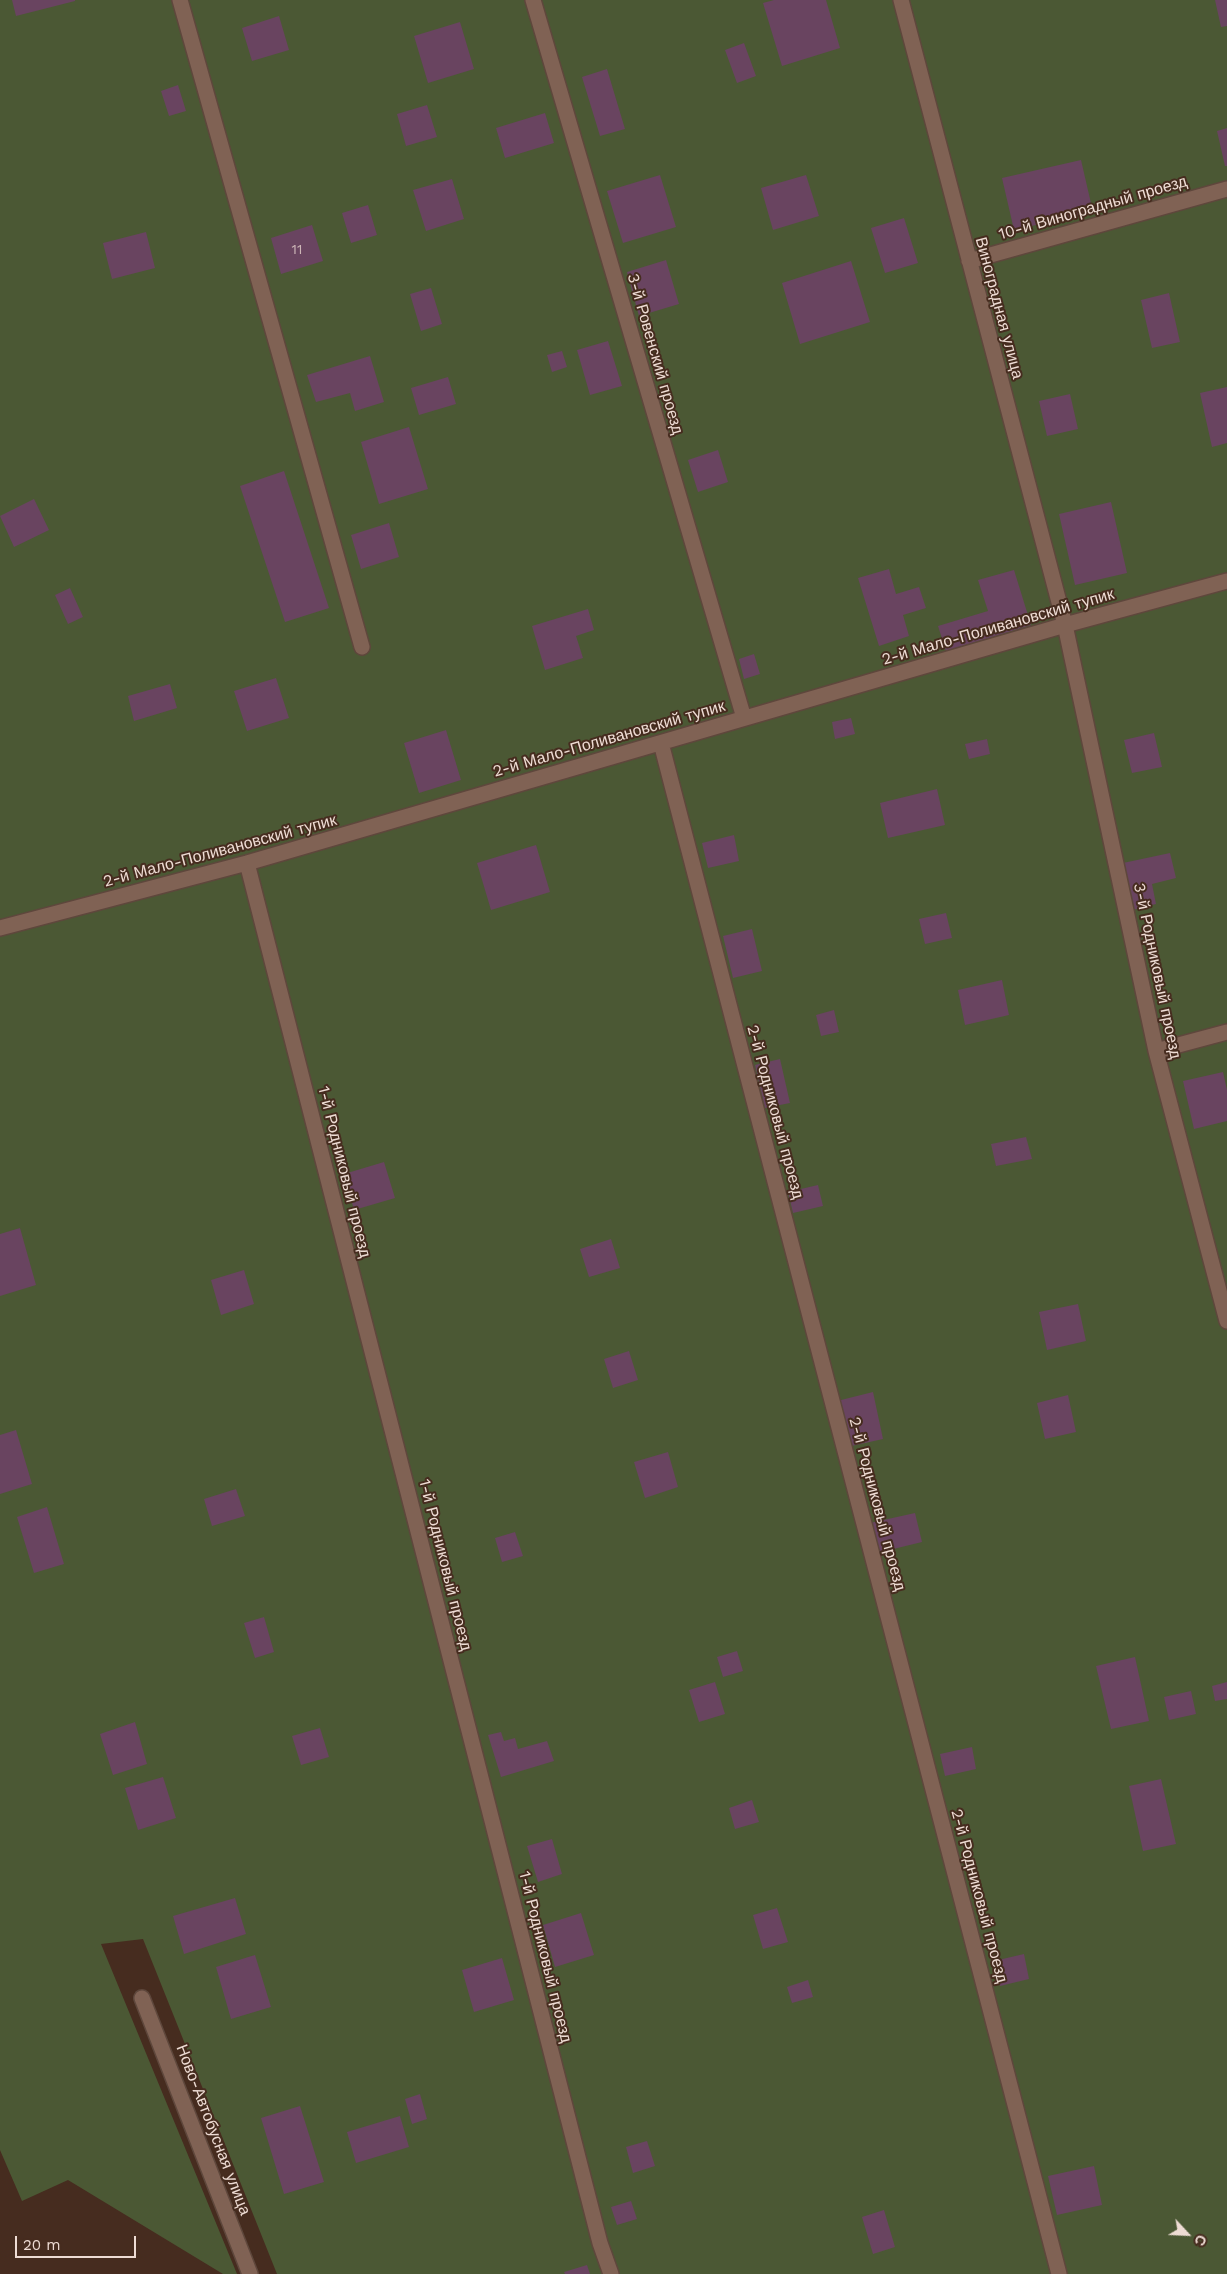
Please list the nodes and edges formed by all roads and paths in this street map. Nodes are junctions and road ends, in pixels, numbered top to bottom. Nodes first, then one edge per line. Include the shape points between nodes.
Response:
1 (180, 0) edge
2 (533, 0) edge
3 (901, 0) edge
4 (1227, 189) edge
5 (969, 261) junction
6 (1227, 581) edge
7 (1065, 625) junction
8 (362, 647) dead end
9 (744, 718) junction
10 (661, 742) junction
11 (247, 863) junction
12 (0, 928) edge
13 (1227, 1032) edge
14 (1156, 1051) junction
15 (1227, 1321) edge
16 (142, 1998) dead end
17 (250, 2274) edge
18 (611, 2274) edge
19 (1059, 2274) edge

1 - 8 street
2 - 9 street, 3-й Ровенский проезд
3 - 5 street, Виноградная улица
4 - 5 street, 10-й Виноградный проезд
5 - 7 street, Виноградная улица
6 - 7 street, 2-й Мало-Поливановский тупик
7 - 9 street, 2-й Мало-Поливановский тупик
7 - 14 street, 3-й Родниковый проезд
9 - 10 street, 2-й Мало-Поливановский тупик
10 - 11 street, 2-й Мало-Поливановский тупик
10 - 19 street, 2-й Родниковый проезд
11 - 12 street, 2-й Мало-Поливановский тупик
11 - 18 street, 1-й Родниковый проезд
13 - 14 street
14 - 15 street, 3-й Родниковый проезд
16 - 17 street, Ново-Автобусная улица

